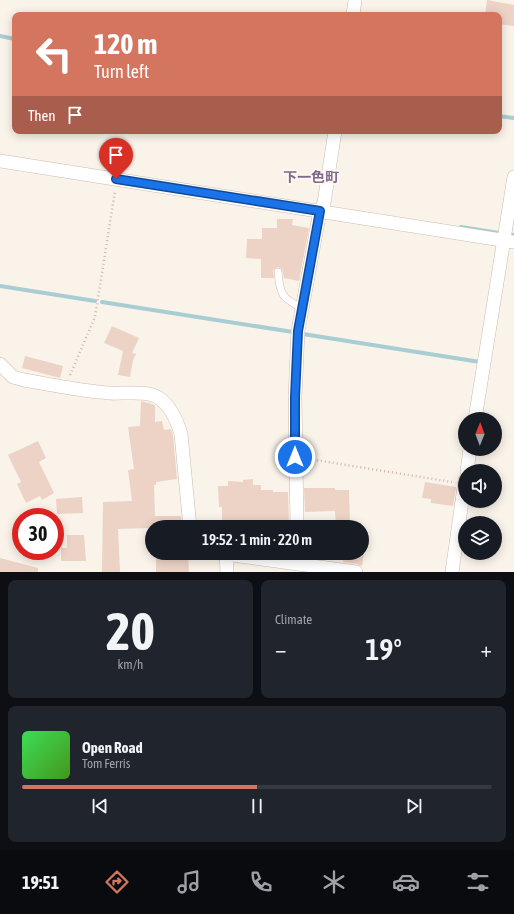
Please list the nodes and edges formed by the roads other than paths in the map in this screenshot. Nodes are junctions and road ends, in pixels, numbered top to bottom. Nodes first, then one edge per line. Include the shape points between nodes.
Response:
1 (355, 0) edge
2 (353, 12) edge
3 (335, 134) edge
4 (0, 162) edge
5 (514, 177) edge
6 (320, 211) junction
7 (509, 241) edge
8 (278, 272) dead end
9 (302, 308) junction
10 (0, 364) edge
11 (476, 412) edge
12 (461, 508) edge
13 (189, 520) edge
14 (296, 520) edge
15 (224, 560) edge
16 (273, 560) edge
17 (298, 563) edge
18 (227, 572) edge
19 (356, 572) edge
20 (452, 572) edge

1 - 2 street
3 - 6 street via 324,203
4 - 6 street
5 - 7 street
6 - 7 street
6 - 9 street
7 - 11 street
8 - 9 lane via 282,294
9 - 14 street via 298,331 295,397
10 - 13 street via 13,377 64,387 108,393 149,394 159,398 167,405 181,434
12 - 20 street
15 - 18 street
16 - 17 street
17 - 19 street

